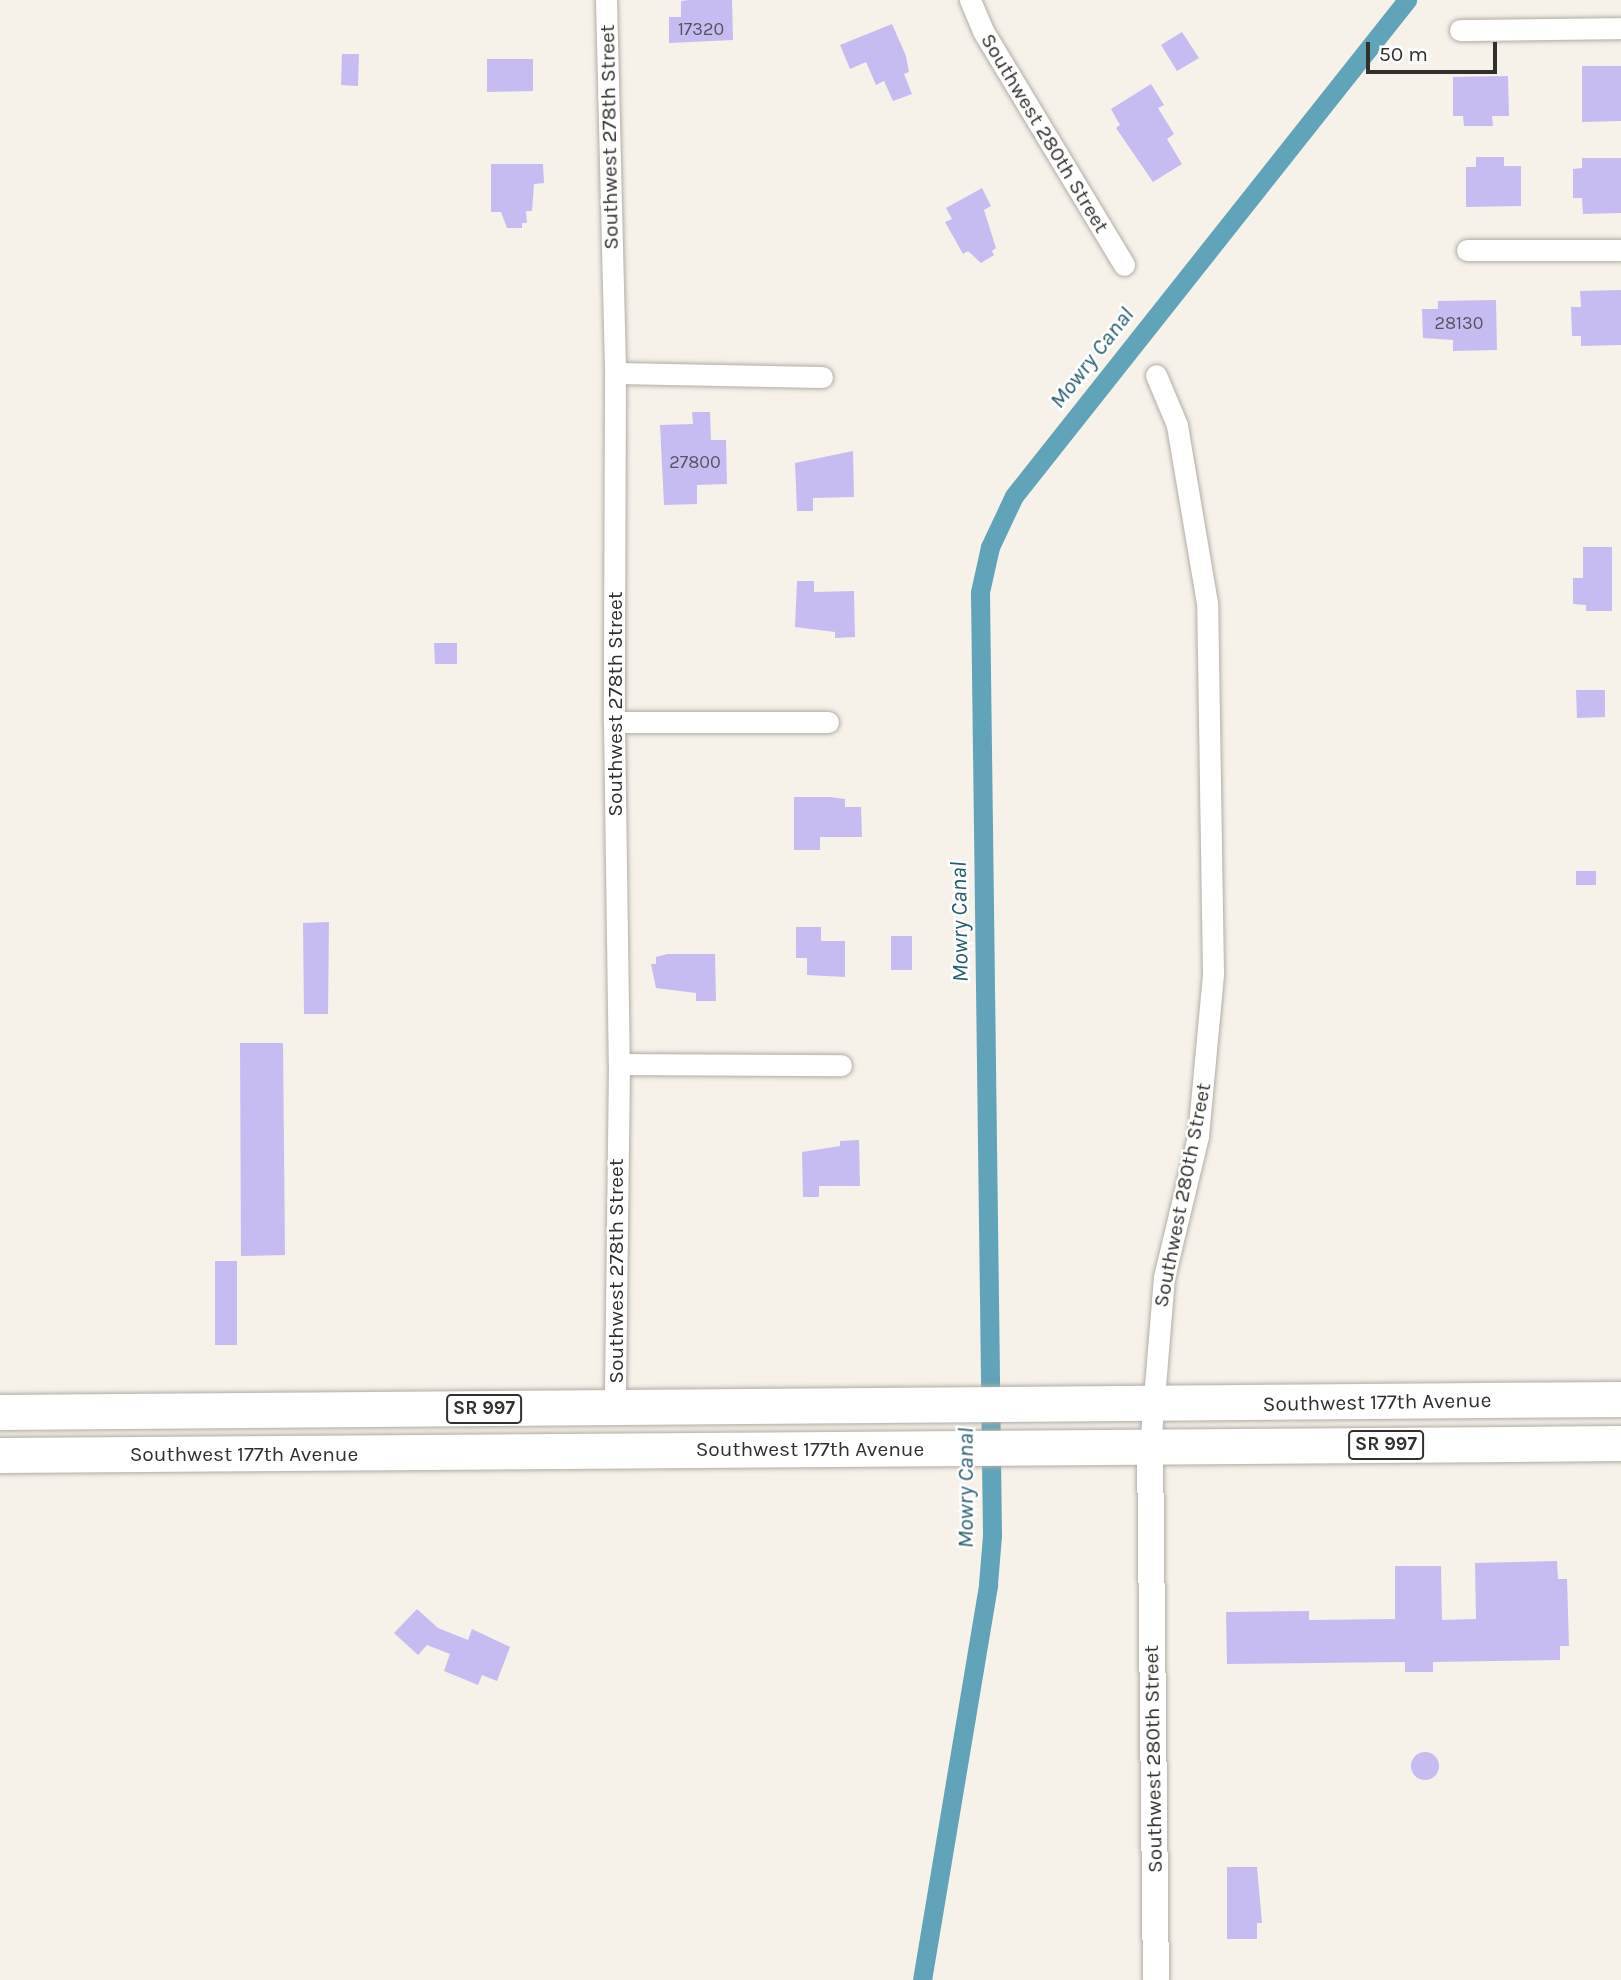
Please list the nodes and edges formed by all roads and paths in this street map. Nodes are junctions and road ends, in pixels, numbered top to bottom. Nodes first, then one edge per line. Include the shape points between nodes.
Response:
1 (606, 0) edge
2 (970, 0) edge
3 (1621, 28) edge
4 (1460, 30) dead end
5 (1467, 250) dead end
6 (1621, 250) edge
7 (1124, 265) dead end
8 (615, 373) junction
9 (1156, 375) dead end
10 (822, 377) dead end
11 (614, 722) junction
12 (828, 722) dead end
13 (619, 1064) junction
14 (841, 1065) dead end
15 (1621, 1399) edge
16 (1157, 1404) junction
17 (615, 1408) junction
18 (196, 1410) junction
19 (0, 1412) edge
20 (1621, 1443) edge
21 (1150, 1447) junction
22 (539, 1451) junction
23 (0, 1455) edge
24 (112, 1455) junction
25 (1156, 1980) edge

1 - 8 street, Southwest 278th Street
2 - 7 street, Southwest 280th Street via 983,31
3 - 4 street
5 - 6 street
8 - 10 street
8 - 11 street, Southwest 278th Street
9 - 16 street, Southwest 280th Street via 1177,425 1207,603 1213,974 1198,1136 1161,1301
11 - 12 street
11 - 13 street, Southwest 278th Street
13 - 14 street
13 - 17 street, Southwest 278th Street
15 - 16 highway, Southwest 177th Avenue / SR 997
16 - 17 highway, Southwest 177th Avenue / SR 997
16 - 21 street, Southwest 280th Street
17 - 18 highway, Southwest 177th Avenue / SR 997
17 - 22 highway via 592,1426
18 - 19 highway, Southwest 177th Avenue / SR 997
18 - 24 highway via 190,1425 175,1438
20 - 21 highway, Southwest 177th Avenue / SR 997
21 - 22 highway, Southwest 177th Avenue / SR 997
21 - 25 street, Southwest 280th Street
22 - 24 highway, Southwest 177th Avenue / SR 997
23 - 24 highway, Southwest 177th Avenue / SR 997

